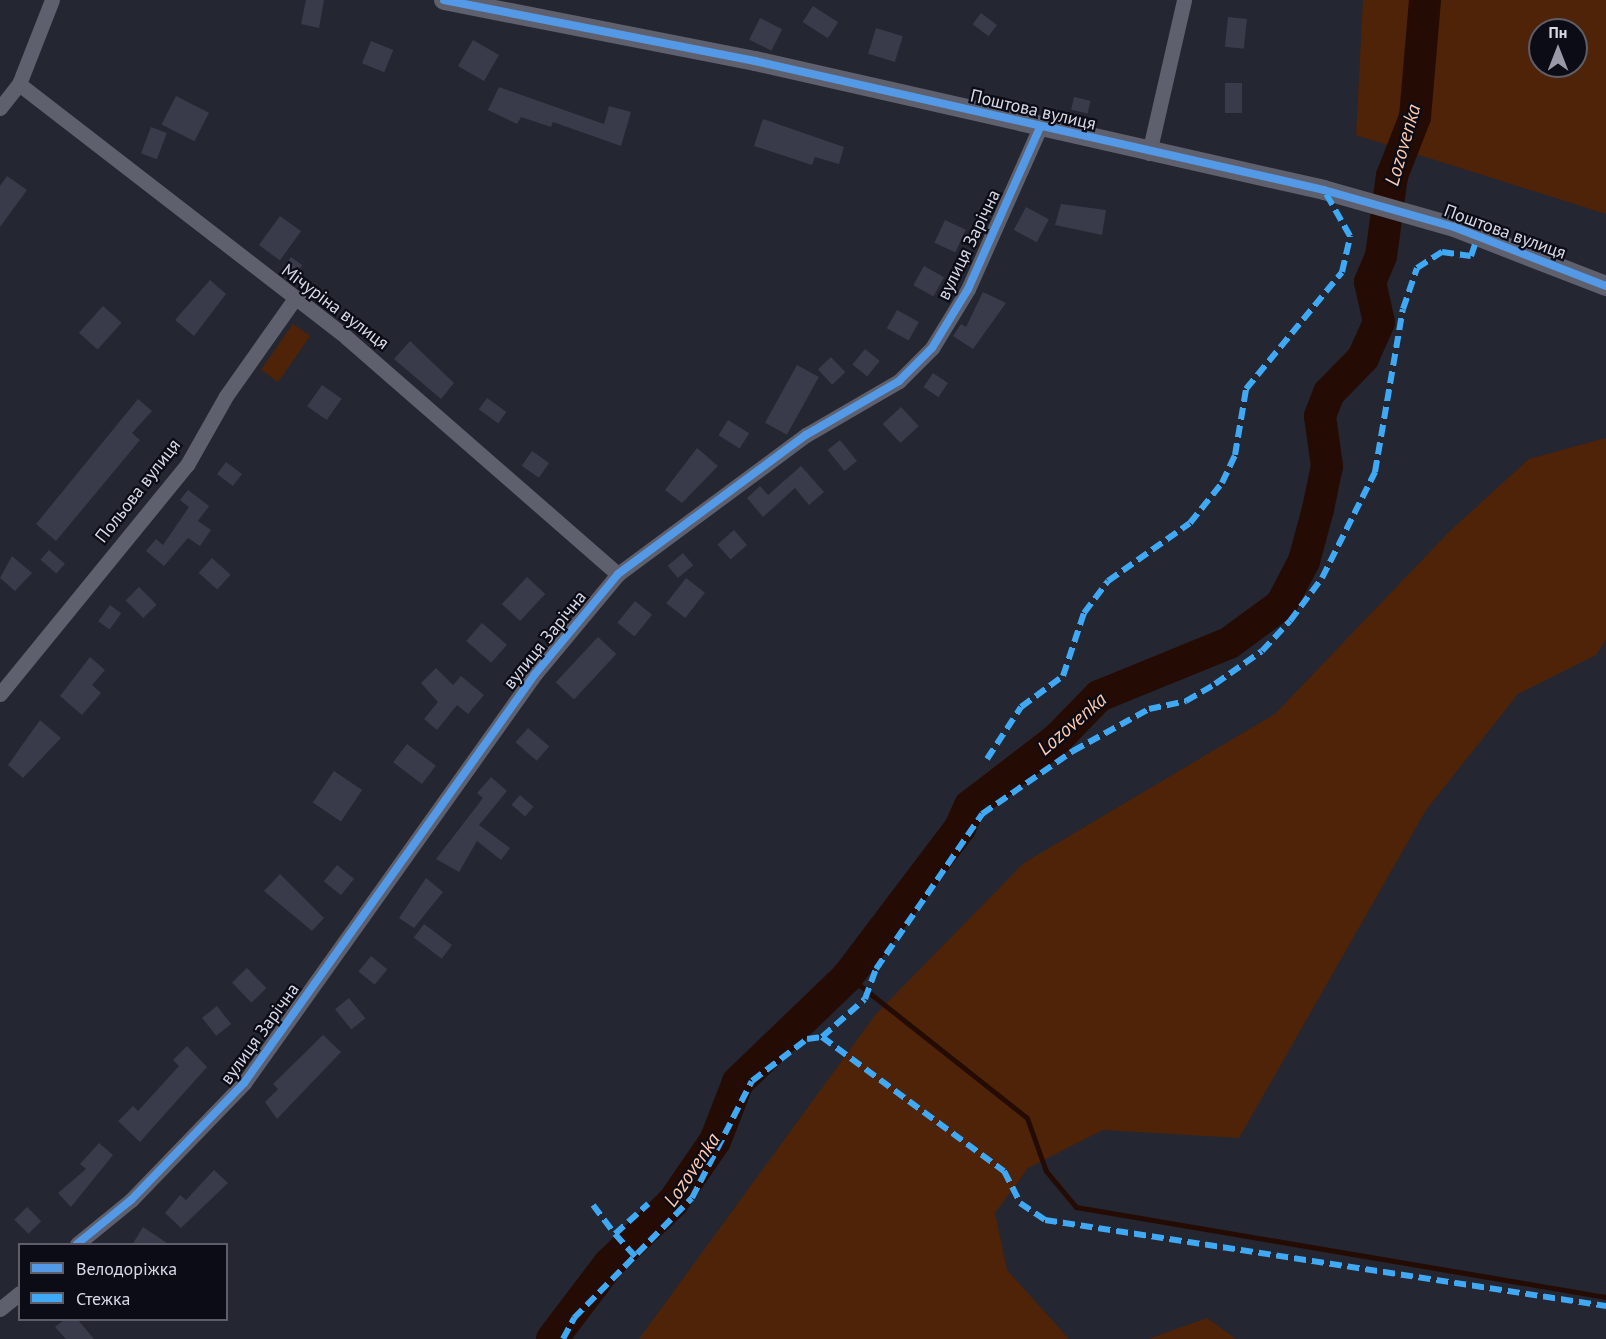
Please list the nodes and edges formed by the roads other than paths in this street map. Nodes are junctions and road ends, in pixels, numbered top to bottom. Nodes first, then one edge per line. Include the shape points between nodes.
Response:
1 (52, 0) edge
2 (444, 0) edge
3 (1184, 0) edge
4 (19, 84) junction
5 (0, 108) edge
6 (1040, 127) junction
7 (1149, 153) junction
8 (1606, 286) edge
9 (293, 301) junction
10 (618, 574) junction
11 (0, 694) edge
12 (80, 1243) edge
13 (18, 1295) edge
14 (0, 1309) edge

1 - 4 street
2 - 6 street, Поштова вулиця via 755,61
3 - 7 street
4 - 5 street
4 - 9 street, Мічуріна вулиця
6 - 7 street, Поштова вулиця
6 - 10 street, вулиця Зарічна via 968,289 932,348 899,381 806,435
7 - 8 street, Поштова вулиця via 1324,190 1454,227
9 - 10 street, Мічуріна вулиця via 411,392
9 - 11 street, Польова вулиця via 226,396 187,465
10 - 12 street, вулиця Зарічна via 535,674 244,1083 131,1200
13 - 14 street

